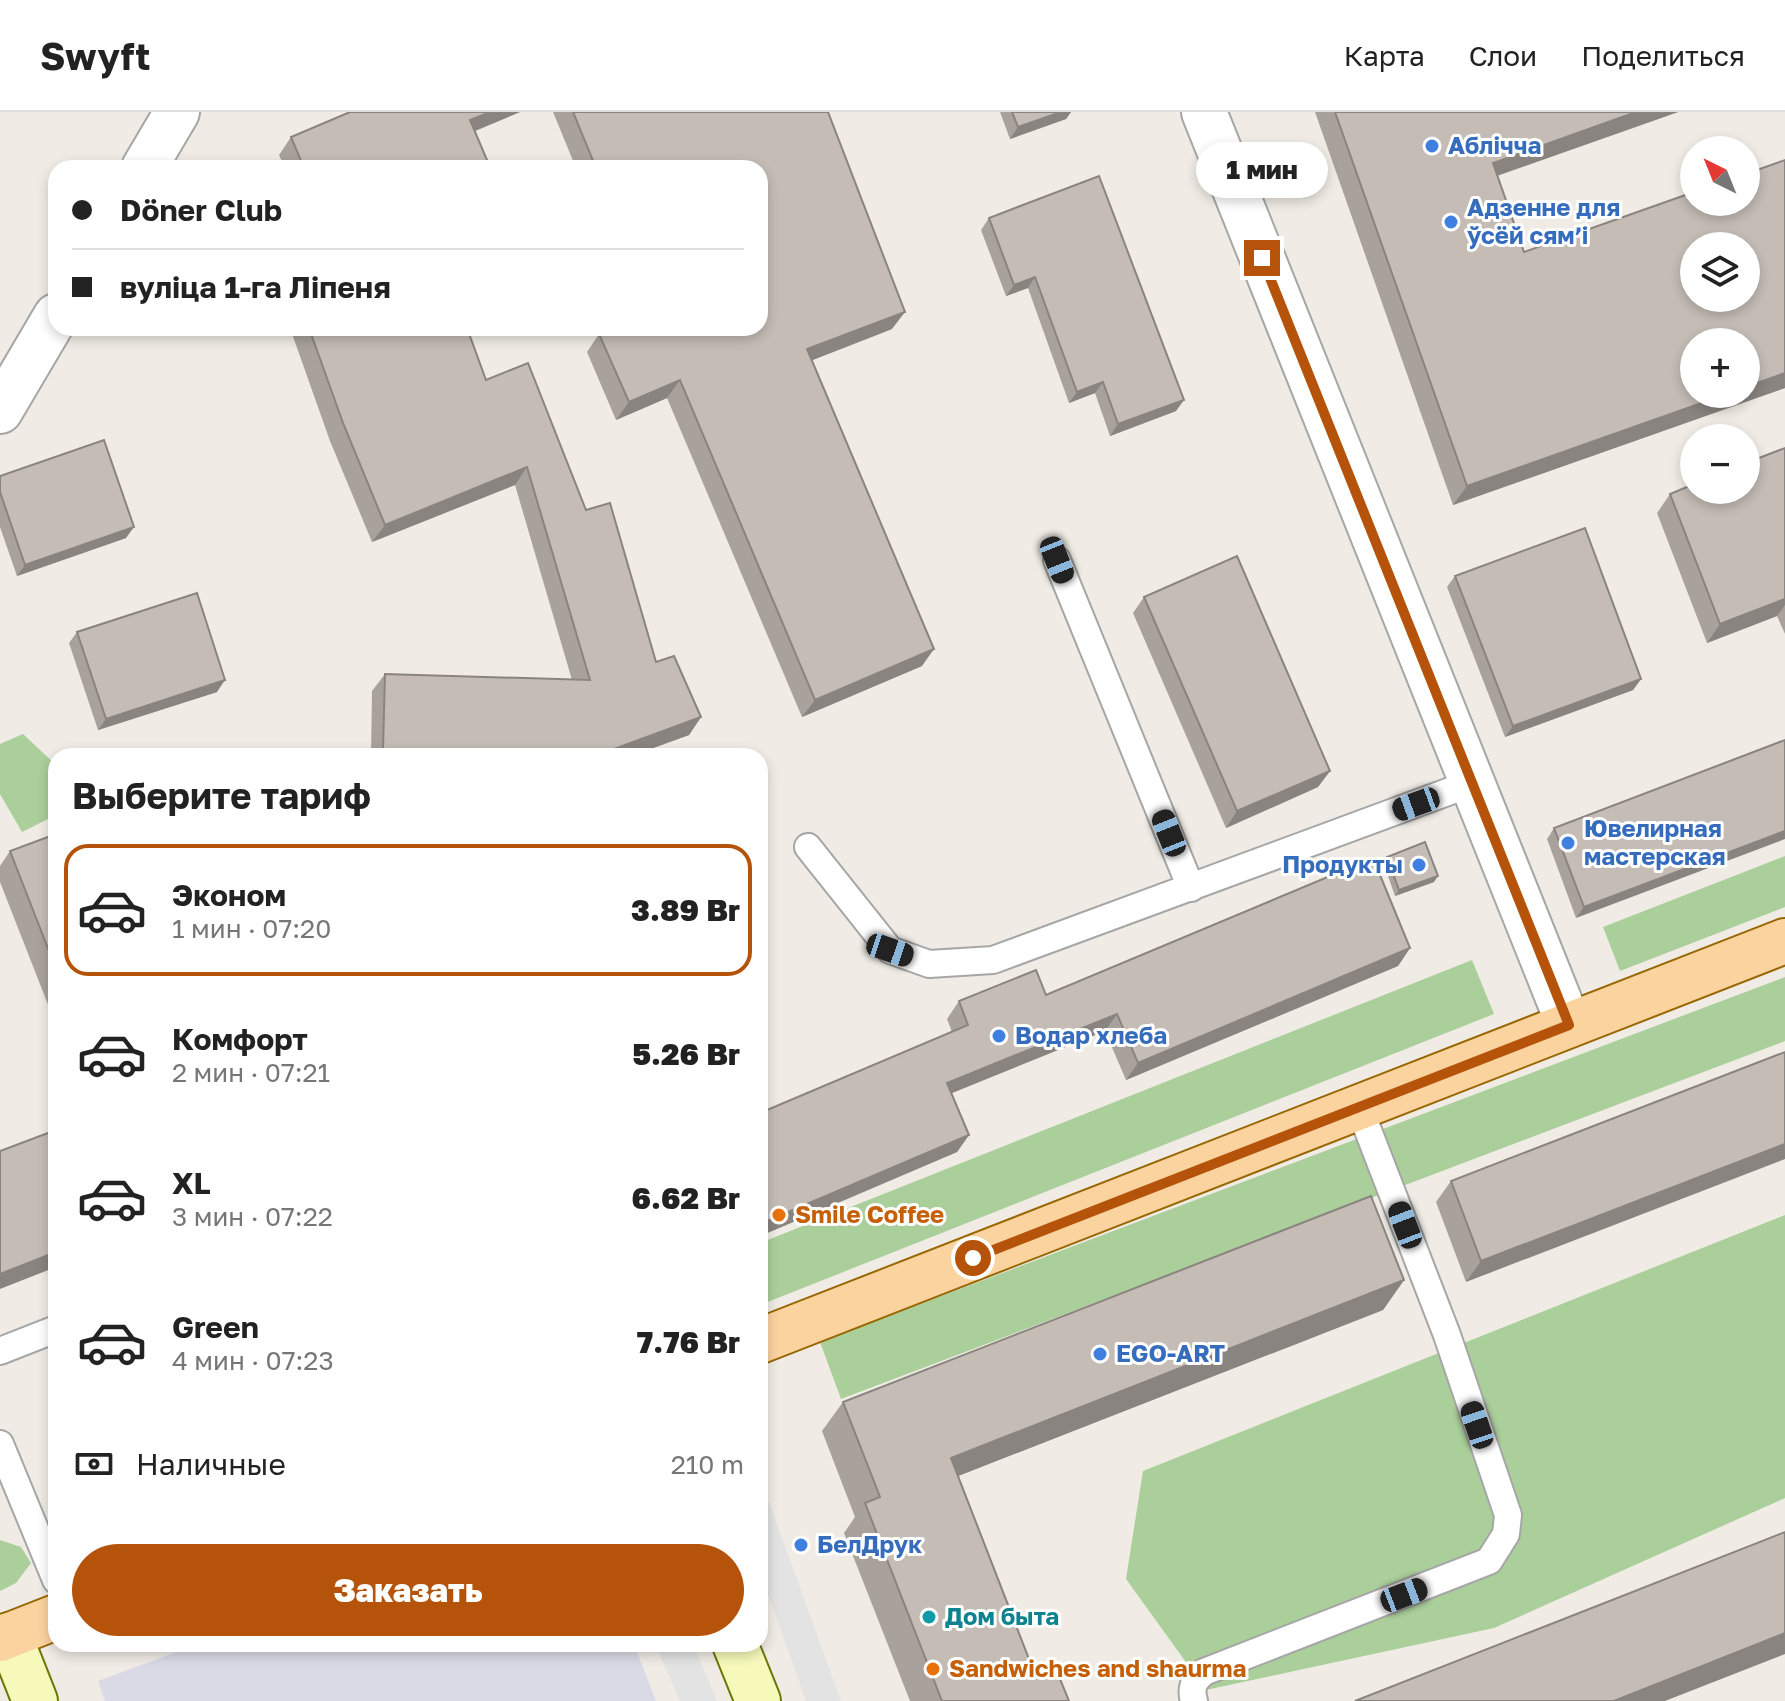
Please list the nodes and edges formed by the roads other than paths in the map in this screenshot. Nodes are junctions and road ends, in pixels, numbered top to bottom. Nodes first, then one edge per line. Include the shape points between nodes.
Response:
1 (177, 112) edge
2 (1204, 112) edge
3 (149, 160) edge
4 (48, 330) edge
5 (0, 411) edge
6 (1057, 560) dead end
7 (1472, 783) junction
8 (808, 847) dead end
9 (1191, 888) junction
10 (1785, 941) edge
11 (1569, 1025) junction
12 (1359, 1107) junction
13 (48, 1332) edge
14 (768, 1338) edge
15 (0, 1351) edge
16 (0, 1444) edge
17 (48, 1561) edge
18 (48, 1620) edge
19 (4, 1637) edge
20 (738, 1652) edge
21 (35, 1701) edge
22 (758, 1701) edge
23 (1194, 1701) edge

1 - 3 street
2 - 7 street
4 - 5 street
6 - 9 lane
7 - 9 lane
7 - 11 street
8 - 9 lane via 890,950 929,964 993,960
10 - 11 main road
11 - 12 main road
12 - 14 main road
12 - 23 lane via 1457,1365 1508,1515 1506,1534 1489,1561 1204,1672 1195,1680
13 - 15 lane
16 - 17 lane
18 - 19 main road
19 - 21 main road
20 - 22 main road

